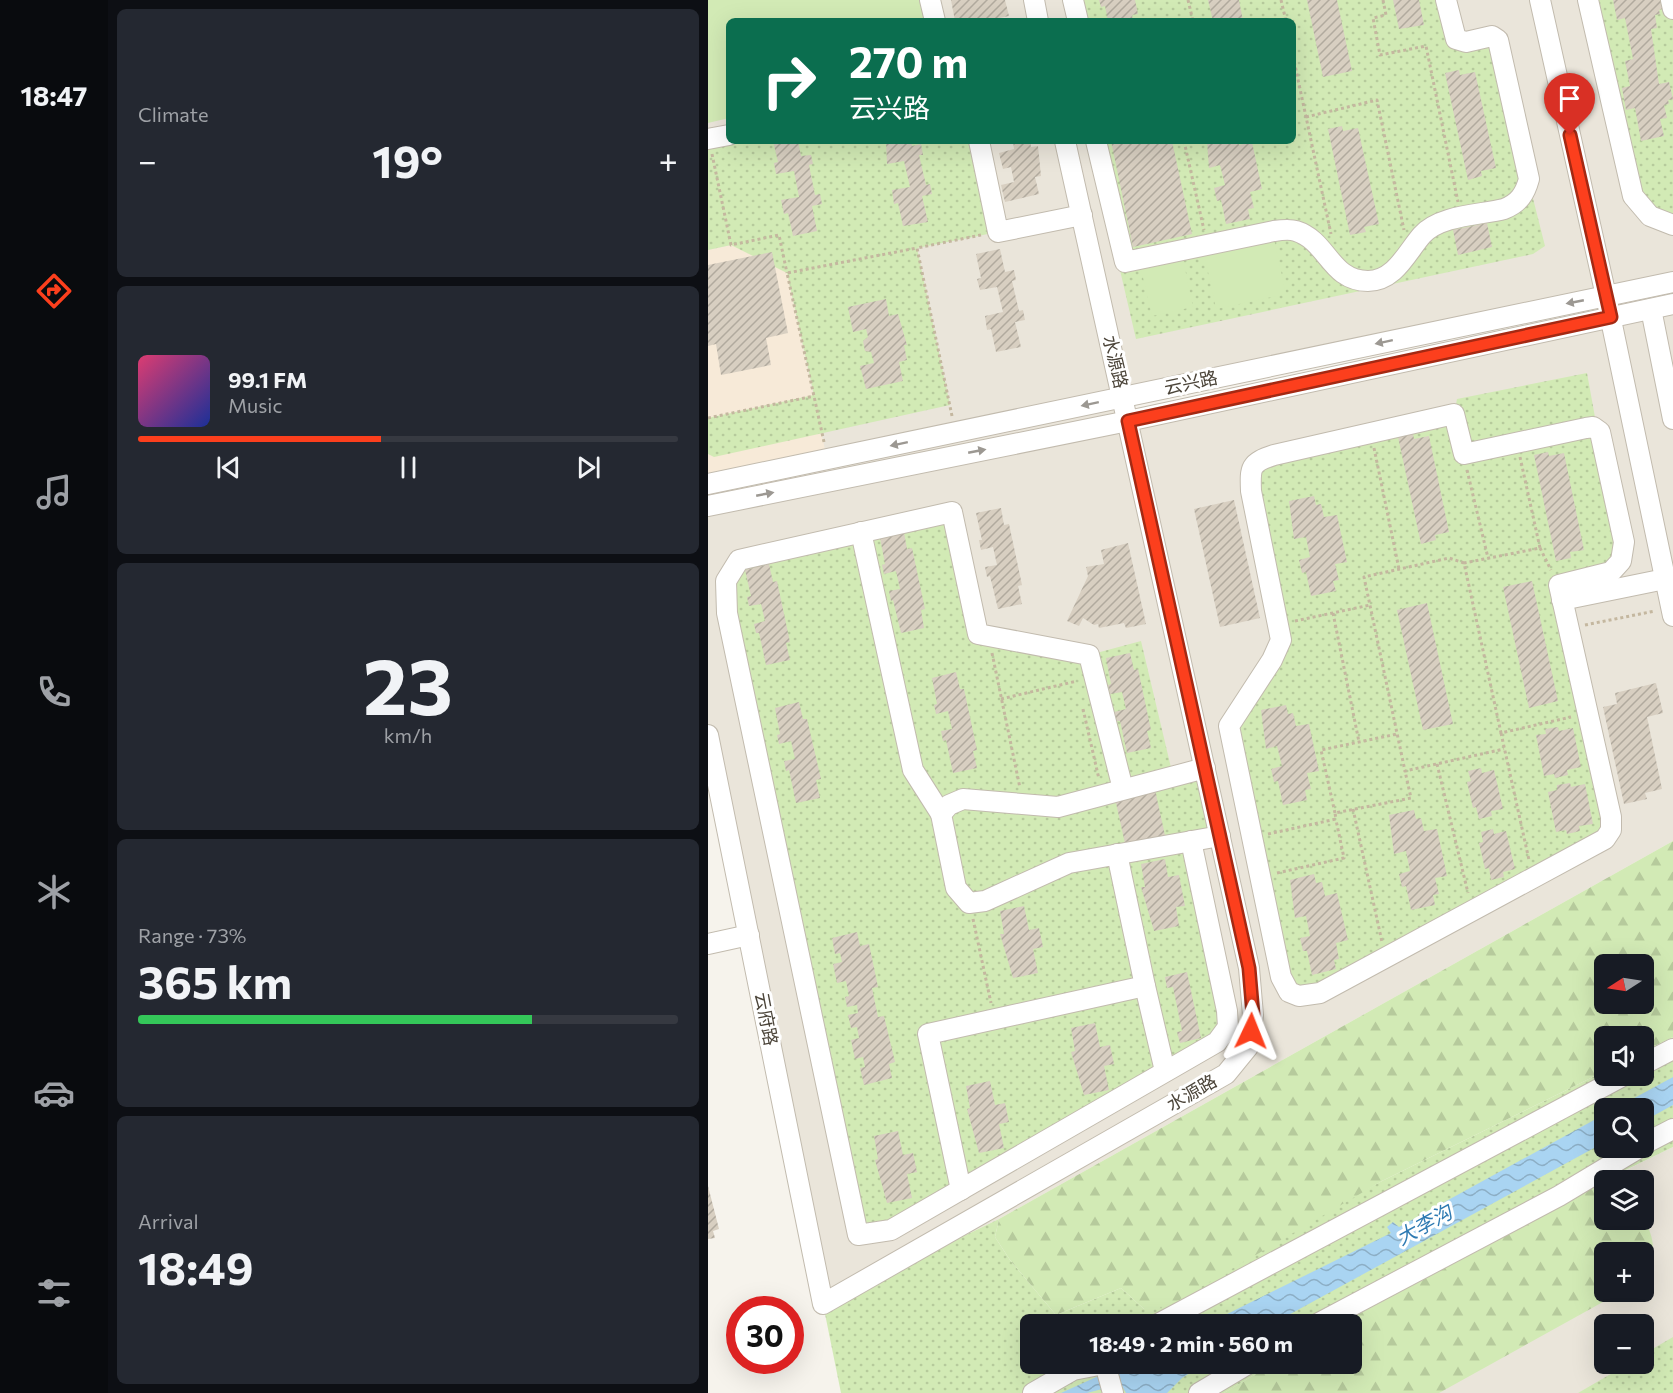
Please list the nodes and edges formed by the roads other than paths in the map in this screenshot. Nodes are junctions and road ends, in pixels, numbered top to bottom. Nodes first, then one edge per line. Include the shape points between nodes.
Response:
1 (930, 0) edge
2 (1034, 0) edge
3 (1073, 0) edge
4 (1446, 0) edge
5 (1540, 0) edge
6 (1588, 0) edge
7 (1671, 0) edge
8 (1673, 9) edge
9 (934, 18) edge
10 (1037, 18) edge
11 (1077, 18) edge
12 (726, 136) edge
13 (709, 139) edge
14 (980, 144) edge
15 (1066, 144) edge
16 (1097, 144) edge
17 (1082, 215) junction
18 (1673, 225) edge
19 (1673, 282) edge
20 (1606, 296) junction
21 (1673, 304) edge
22 (1651, 309) junction
23 (1611, 317) junction
24 (1123, 397) junction
25 (1673, 418) edge
26 (1128, 421) junction
27 (708, 484) edge
28 (708, 506) edge
29 (861, 532) junction
30 (1665, 579) junction
31 (1561, 592) junction
32 (1672, 612) edge
33 (708, 735) edge
34 (1205, 768) junction
35 (1123, 789) junction
36 (941, 814) junction
37 (1220, 836) junction
38 (1191, 841) junction
39 (1117, 854) junction
40 (749, 935) junction
41 (708, 944) edge
42 (1145, 986) junction
43 (1673, 1049) edge
44 (1654, 1059) edge
45 (1165, 1071) junction
46 (1604, 1086) edge
47 (1673, 1129) edge
48 (1654, 1139) edge
49 (1622, 1158) edge
50 (961, 1190) junction
51 (823, 1304) joint
52 (1177, 1314) edge
53 (1336, 1314) edge
54 (1066, 1374) edge
55 (1108, 1374) edge
56 (1231, 1374) edge
57 (1033, 1393) edge
58 (1113, 1393) edge
59 (1199, 1393) edge

1 - 9 street
2 - 10 street
3 - 11 street
4 - 16 street via 1456,39 1466,42 1492,36 1498,40 1529,179 1526,193 1513,205 1432,227 1392,272 1370,281 1340,273 1315,241 1295,230 1125,262
5 - 20 street
6 - 18 street via 1633,196 1650,216
7 - 8 street
12 - 13 street
14 - 17 street via 998,232
15 - 17 street, 水源路
17 - 24 street, 水源路
19 - 20 street, 云兴路
20 - 23 street
20 -> 24 street, 云兴路
21 - 22 street, 云兴路
22 - 23 street, 云兴路
22 - 25 street
23 - 26 street, 云兴路
23 - 30 street
24 - 26 street, 水源路
24 -> 27 street, 云兴路
28 -> 26 street, 云兴路
26 - 34 street, 水源路
29 - 35 street via 952,512 978,634 1089,655
29 - 36 street via 913,770
29 - 50 street via 739,560 726,581 727,613 858,1234 891,1230
30 - 31 street
30 - 32 street
31 - 31 street via 1611,817 1611,830 1605,839 1320,993 1299,996 1289,992 1281,977 1229,726 1281,640 1250,470 1257,460 1274,455 1454,414 1464,454 1593,427 1600,432 1624,542 1621,561 1611,572
33 - 40 street, 云府路
34 - 35 street
34 - 37 street, 水源路
35 - 36 street via 1058,807 963,799
36 - 39 street via 956,888 969,903 985,901 1069,863
37 - 38 street
37 - 51 street, 水源路 via 1249,968 1253,1015 1248,1047 1234,1065 1226,1074
38 - 39 street
38 - 45 street via 1228,1027 1217,1041
39 - 42 street
40 - 41 street
40 - 51 street, 云府路
42 - 45 street
42 - 50 street via 928,1034
43 - 44 street
45 - 50 street
46 - 52 street
47 - 48 street
49 - 53 street via 1559,1196
54 - 57 street
55 - 58 street
56 - 59 street

